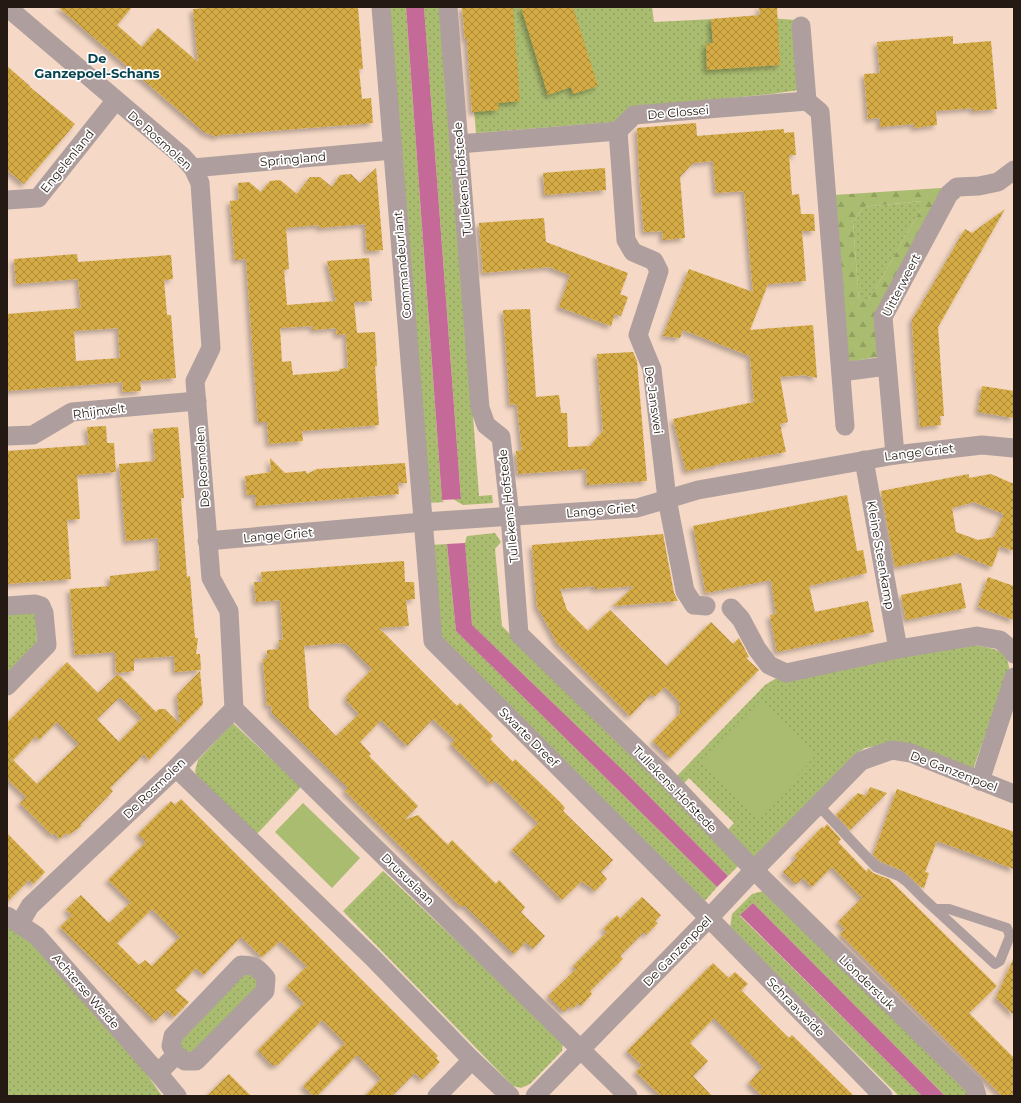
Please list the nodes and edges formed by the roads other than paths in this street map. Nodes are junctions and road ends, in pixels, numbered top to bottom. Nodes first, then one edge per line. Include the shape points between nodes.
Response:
1 (7, 7) edge
2 (381, 7) edge
3 (448, 7) edge
4 (801, 26) dead end
5 (116, 100) junction
6 (807, 101) junction
7 (618, 131) junction
8 (459, 144) junction
9 (393, 150) junction
10 (194, 168) junction
11 (1014, 170) edge
12 (7, 200) edge
13 (887, 366) junction
14 (841, 372) junction
15 (197, 401) junction
16 (845, 426) dead end
17 (7, 436) edge
18 (1014, 448) edge
19 (895, 455) junction
20 (864, 460) junction
21 (667, 499) junction
22 (510, 516) junction
23 (423, 522) junction
24 (208, 541) junction
25 (7, 606) edge
26 (706, 606) dead end
27 (731, 608) dead end
28 (898, 649) junction
29 (1014, 654) edge
30 (1014, 677) edge
31 (7, 686) edge
32 (234, 709) junction
33 (176, 768) junction
34 (980, 781) junction
35 (1014, 794) edge
36 (818, 805) junction
37 (754, 870) junction
38 (935, 909) junction
39 (709, 918) junction
40 (13, 919) edge
41 (582, 1050) junction
42 (176, 1055) junction
43 (472, 1060) junction
44 (158, 1073) junction
45 (177, 1096) edge
46 (437, 1096) edge
47 (510, 1096) edge
48 (536, 1096) edge
49 (628, 1096) edge
50 (883, 1096) edge
51 (976, 1096) edge

1 - 5 street, De Rosmolen
2 - 9 street, Commandeurlant
3 - 8 street, Tullekens Hofstede
4 - 6 street
5 - 10 street, De Rosmolen
5 - 12 street, Engelenland via 38,198
6 - 7 street, De Clossei via 634,115
6 - 14 street via 820,112
7 - 8 street
7 - 21 street, De Janswei via 626,240 633,252 654,261 659,271 638,334 652,369
8 - 22 street, Tullekens Hofstede via 480,408 486,425 501,437
9 - 10 street, Springland
9 - 23 street, Commandeurlant
10 - 15 street, De Rosmolen via 200,183 211,348 195,381
11 - 13 street, Uitterweert via 998,182 956,187 949,194 882,317
13 - 14 street
13 - 19 street, Uitterweert
14 - 16 street
15 - 17 street, Rhijnvelt via 72,412 33,435
15 - 24 street, De Rosmolen
18 - 19 street, Lange Griet via 982,445
19 - 20 street, Lange Griet
20 - 21 street, Lange Griet via 698,490
20 - 28 street, Kleine Steenkamp
21 - 22 street, Lange Griet via 636,508
21 - 26 street via 685,591 694,605
22 - 23 street, Lange Griet
22 - 37 street, Tullekens Hofstede via 519,634 665,776
23 - 24 street, Lange Griet
23 - 39 street, Swarte Dreef via 433,641
24 - 32 street, De Rosmolen via 211,578 229,611
25 - 31 street via 41,606 47,645
27 - 28 street via 741,619 769,665 786,673 799,676
28 - 29 street via 977,636 1000,640
30 - 34 street
32 - 33 street, De Rosmolen
32 - 41 street, Drususlaan
33 - 40 street, De Rosmolen via 30,906
33 - 43 street via 372,957
34 - 35 street, De Ganzenpoel
34 - 36 street, De Ganzenpoel via 911,753 892,750 861,761
36 - 37 street, De Ganzenpoel
36 - 38 lane via 876,867 899,876
37 - 39 street, De Ganzenpoel
37 - 51 street, Lionderstuk via 974,1086
38 - 38 lane via 995,964 1000,961 1010,936 1007,928 949,909
39 - 41 street, De Ganzenpoel
39 - 50 street, Schraaweide
40 - 44 street, Achterse Weide via 37,936
41 - 48 street, De Ganzenpoel
41 - 49 street
42 - 42 street via 171,1046 173,1036 241,965 251,965 260,970 266,978 265,990 196,1061 184,1061
42 - 44 street
43 - 46 street
43 - 47 street
44 - 45 street, Achterse Weide

